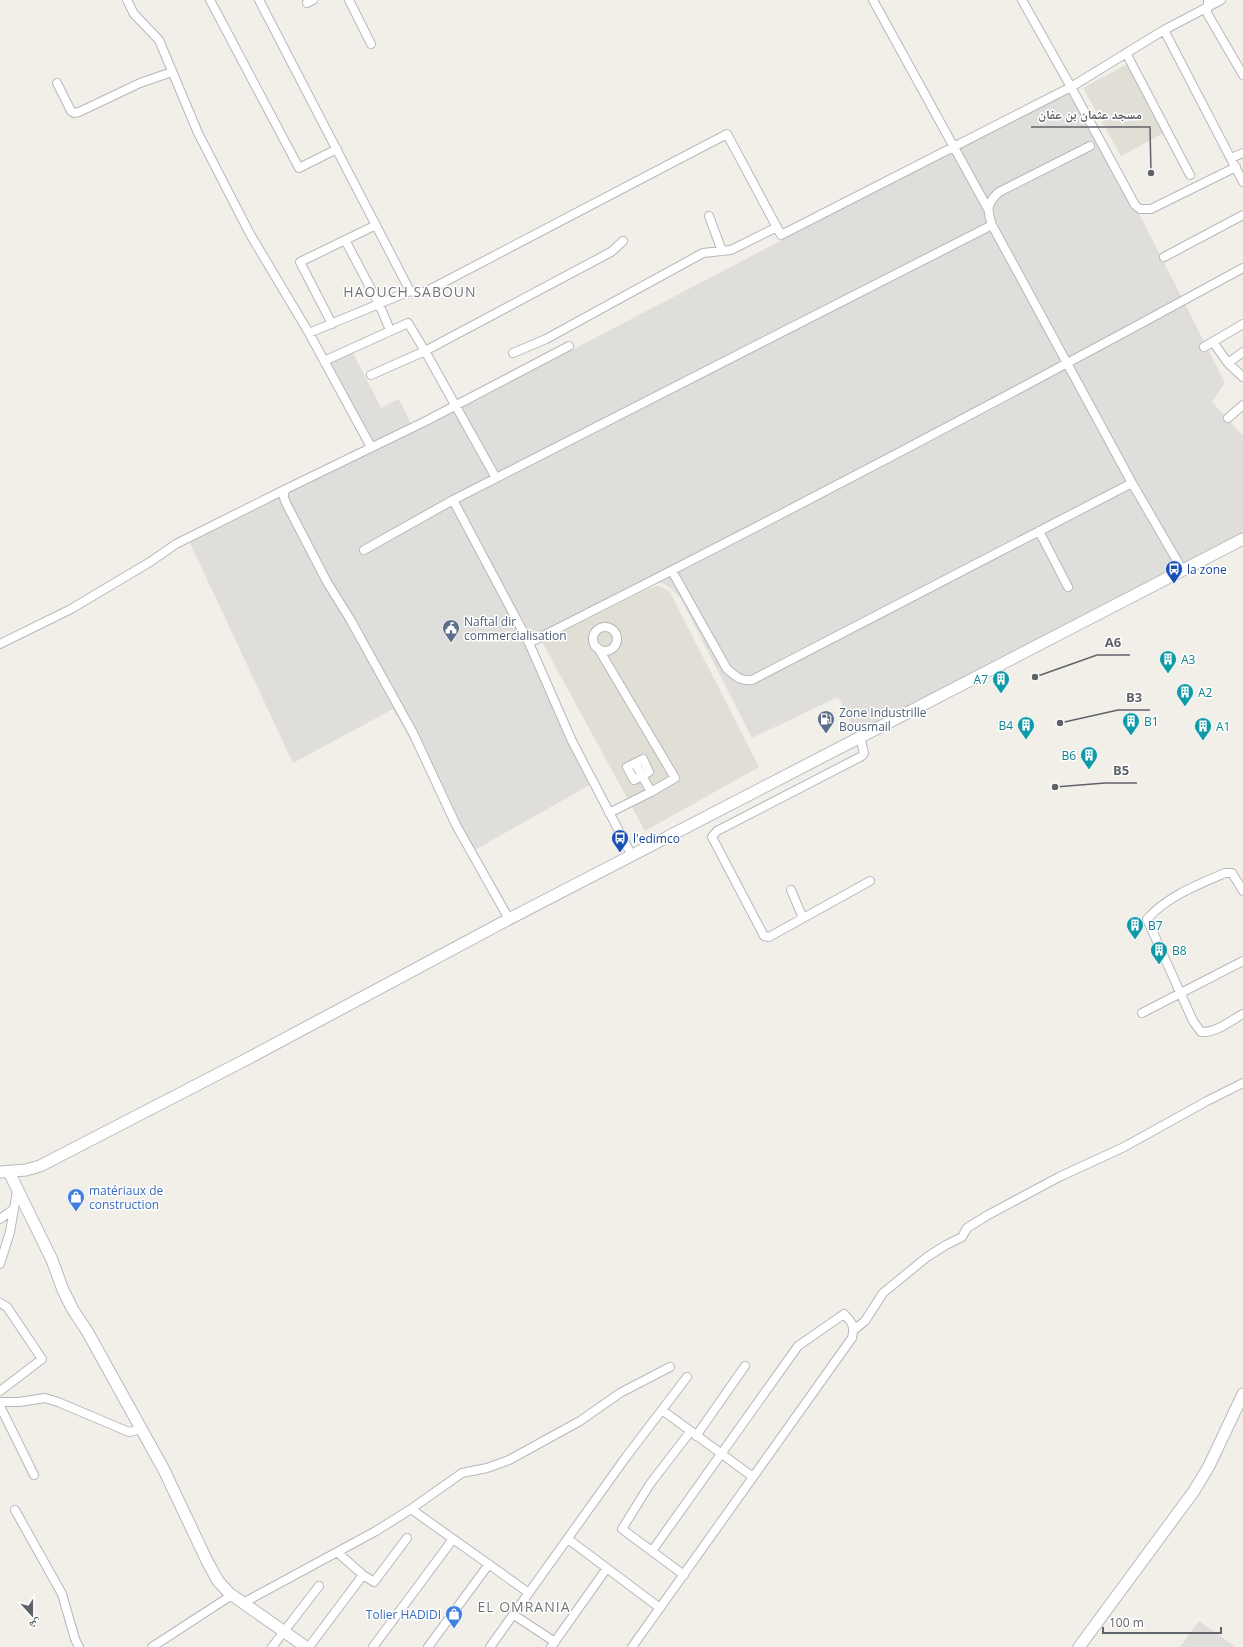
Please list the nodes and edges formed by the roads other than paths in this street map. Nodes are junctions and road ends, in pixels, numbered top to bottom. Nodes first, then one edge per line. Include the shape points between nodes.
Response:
1 (127, 0) edge
2 (210, 0) edge
3 (259, 0) edge
4 (348, 0) edge
5 (873, 0) edge
6 (1022, 0) edge
7 (1221, 0) edge
8 (1208, 3) edge
9 (1164, 30) junction
10 (371, 44) dead end
11 (1126, 53) junction
12 (172, 72) junction
13 (1243, 75) edge
14 (57, 83) dead end
15 (1071, 87) junction
16 (1090, 146) dead end
17 (954, 147) junction
18 (337, 149) junction
19 (1243, 153) edge
20 (1231, 158) junction
21 (1236, 168) junction
22 (1190, 175) dead end
23 (1243, 182) edge
24 (988, 209) junction
25 (1243, 215) edge
26 (708, 216) dead end
27 (376, 225) junction
28 (992, 225) junction
29 (777, 227) junction
30 (345, 240) junction
31 (623, 241) dead end
32 (722, 251) junction
33 (1164, 258) dead end
34 (1243, 268) edge
35 (410, 291) junction
36 (379, 304) junction
37 (332, 324) junction
38 (1243, 324) edge
39 (390, 330) junction
40 (309, 333) junction
41 (1213, 342) junction
42 (569, 346) dead end
43 (1204, 347) dead end
44 (425, 351) junction
45 (1243, 352) edge
46 (513, 353) dead end
47 (324, 361) junction
48 (1068, 363) junction
49 (1228, 363) junction
50 (371, 375) dead end
51 (1243, 377) edge
52 (456, 405) junction
53 (1243, 405) edge
54 (1228, 418) dead end
55 (371, 447) junction
56 (496, 478) junction
57 (1132, 483) junction
58 (286, 489) junction
59 (453, 500) junction
60 (1038, 531) junction
61 (1243, 539) edge
62 (364, 550) dead end
63 (672, 571) junction
64 (1183, 571) junction
65 (1068, 587) dead end
66 (529, 643) junction
67 (0, 644) edge
68 (598, 648) dead end
69 (860, 737) junction
70 (635, 763) dead end
71 (651, 792) junction
72 (608, 813) junction
73 (632, 856) junction
74 (870, 881) dead end
75 (791, 890) dead end
76 (1243, 891) edge
77 (803, 918) junction
78 (509, 919) junction
79 (1243, 961) edge
80 (1180, 994) junction
81 (1142, 1013) dead end
82 (1243, 1014) edge
83 (1243, 1084) edge
84 (5, 1172) edge
85 (17, 1191) junction
86 (14, 1209) junction
87 (0, 1219) edge
88 (0, 1264) edge
89 (0, 1303) edge
90 (855, 1329) junction
91 (745, 1366) dead end
92 (670, 1367) dead end
93 (687, 1377) dead end
94 (0, 1391) edge
95 (1243, 1394) edge
96 (0, 1402) edge
97 (0, 1406) edge
98 (662, 1410) junction
99 (141, 1429) junction
100 (693, 1434) junction
101 (722, 1453) junction
102 (34, 1475) dead end
103 (753, 1477) junction
104 (411, 1509) junction
105 (15, 1510) dead end
106 (407, 1538) dead end
107 (453, 1539) junction
108 (568, 1539) junction
109 (652, 1551) junction
110 (338, 1552) junction
111 (489, 1564) junction
112 (607, 1568) junction
113 (363, 1575) junction
114 (684, 1575) junction
115 (319, 1586) dead end
116 (529, 1593) junction
117 (232, 1595) junction
118 (243, 1602) junction
119 (660, 1608) junction
120 (514, 1615) junction
121 (284, 1632) junction
122 (553, 1644) edge
123 (79, 1647) edge
124 (152, 1647) edge
125 (272, 1647) edge
126 (306, 1647) edge
127 (309, 1647) edge
128 (373, 1647) edge
129 (428, 1647) edge
130 (490, 1647) edge
131 (632, 1647) edge
132 (1079, 1647) edge

1 - 12 street via 134,14 159,40
2 - 18 street via 299,168
3 - 18 street
4 - 10 street
5 - 17 street
6 - 15 street
7 - 8 street
8 - 9 street
8 - 13 street via 1207,13
9 - 11 street
9 - 20 street
11 - 15 street
11 - 22 street
12 - 14 street via 140,83 74,113
12 - 40 street via 198,133 250,234
15 - 17 street
15 - 21 street via 1135,205 1140,209 1151,208
16 - 24 street via 999,192 992,198
17 - 24 street
17 - 29 street via 782,235
18 - 27 street
19 - 20 street
20 - 21 street
21 - 23 street
24 - 28 street
25 - 33 street
26 - 32 street
27 - 30 street
27 - 35 street
28 - 48 street
28 - 56 street
29 - 32 street via 731,250
29 - 35 street via 727,134 427,291 419,294
30 - 36 street
30 - 37 street via 300,262
31 - 44 street via 611,252
32 - 46 street via 703,253 546,339
34 - 48 street
35 - 36 street
36 - 37 street
36 - 39 street
37 - 40 street
38 - 41 street
39 - 44 street via 408,323
39 - 47 street
40 - 47 street
41 - 43 street
41 - 49 street
42 - 52 street
44 - 50 street
44 - 52 street
45 - 49 street
47 - 55 street
48 - 57 street
48 - 63 street
49 - 51 street
52 - 55 street
52 - 56 street
53 - 54 street
55 - 58 street
56 - 59 street
57 - 60 street
57 - 64 street
58 - 67 street via 176,544 71,609
58 - 78 street via 283,496 287,505 327,582 410,728 456,824
59 - 62 street
59 - 66 street
60 - 63 street via 752,680 742,681 727,669
60 - 65 street
61 - 64 main road
63 - 66 street
64 - 69 main road
66 - 72 street via 572,741
68 - 71 street via 675,778
69 - 73 main road
69 - 77 street via 864,749 862,756 717,831 712,837 764,936 769,937
70 - 71 street via 643,759 650,772 642,776
71 - 72 street
72 - 73 street
73 - 78 main road
74 - 77 street
75 - 77 street
76 - 80 street via 1232,873 1225,873 1184,890 1157,908 1147,919
78 - 84 main road via 40,1166
79 - 80 street
80 - 81 street
80 - 82 street via 1201,1032 1207,1033
83 - 90 street via 1206,1101 1124,1147 1059,1177 967,1228 962,1237 927,1256 883,1293 865,1321
84 - 85 main road
85 - 86 street
85 - 99 main road via 52,1260 73,1310
86 - 87 street
86 - 88 street
89 - 94 street via 7,1307 42,1358
90 - 101 street via 844,1314 798,1346
90 - 103 street via 852,1338
91 - 100 street
92 - 104 street via 620,1393 580,1421 509,1460 462,1474
93 - 98 street
95 - 132 main road via 1209,1466 1194,1491
96 - 99 street via 45,1398 129,1432
97 - 102 street
98 - 100 street
98 - 108 street
99 - 117 main road via 164,1470 207,1561 218,1581
100 - 101 street
100 - 109 street via 650,1484 622,1529
101 - 103 street
101 - 109 street
103 - 114 street
104 - 107 street
104 - 110 street
105 - 123 street via 62,1594
106 - 113 street via 374,1582
107 - 111 street
107 - 128 street
108 - 112 street
108 - 116 street
109 - 114 street
110 - 113 street
110 - 118 street
111 - 116 street
111 - 129 street
112 - 119 street
112 - 122 street
113 - 127 street
114 - 119 street
115 - 121 street
116 - 120 street
117 - 118 main road
117 - 124 street
118 - 121 main road
119 - 131 street
120 - 122 street
120 - 130 street
121 - 125 street
121 - 126 main road

